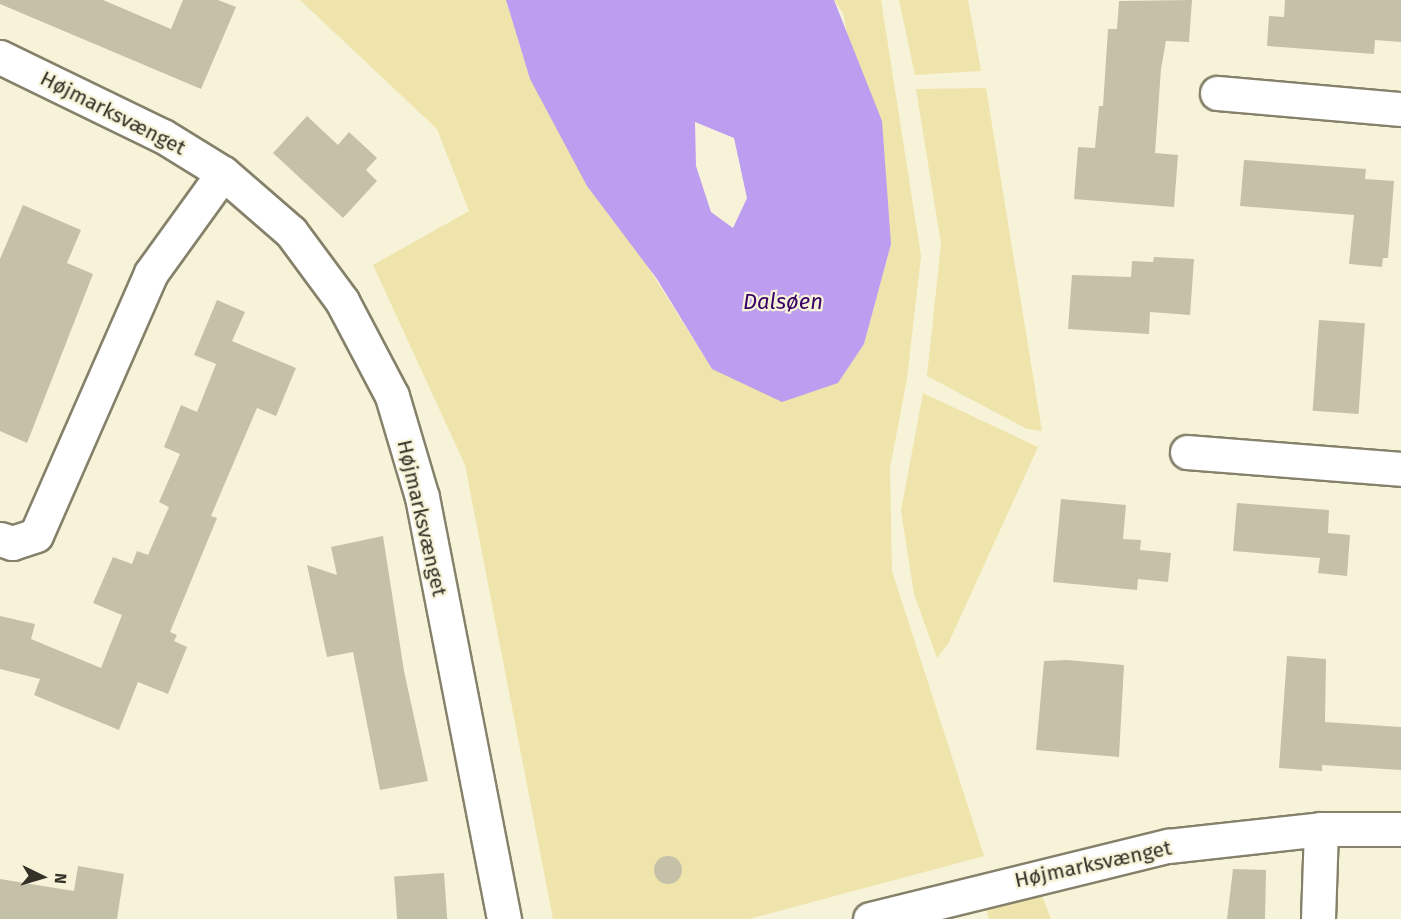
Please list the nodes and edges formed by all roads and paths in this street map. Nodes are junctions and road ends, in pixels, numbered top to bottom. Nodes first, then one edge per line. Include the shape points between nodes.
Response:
1 (0, 57) edge
2 (1217, 93) dead end
3 (1401, 109) edge
4 (224, 173) junction
5 (1187, 452) dead end
6 (1401, 469) edge
7 (0, 539) edge
8 (1320, 829) junction
9 (1401, 829) edge
10 (504, 919) edge
11 (870, 919) edge
12 (1318, 919) edge

1 - 4 street, Højmarksvænget via 163,136
2 - 3 street
4 - 7 street via 151,273 36,535 12,543
4 - 10 street, Højmarksvænget via 297,241 342,301 392,396 422,497
5 - 6 street
8 - 9 street, Højmarksvænget
8 - 11 street, Højmarksvænget via 1168,846
8 - 12 street

